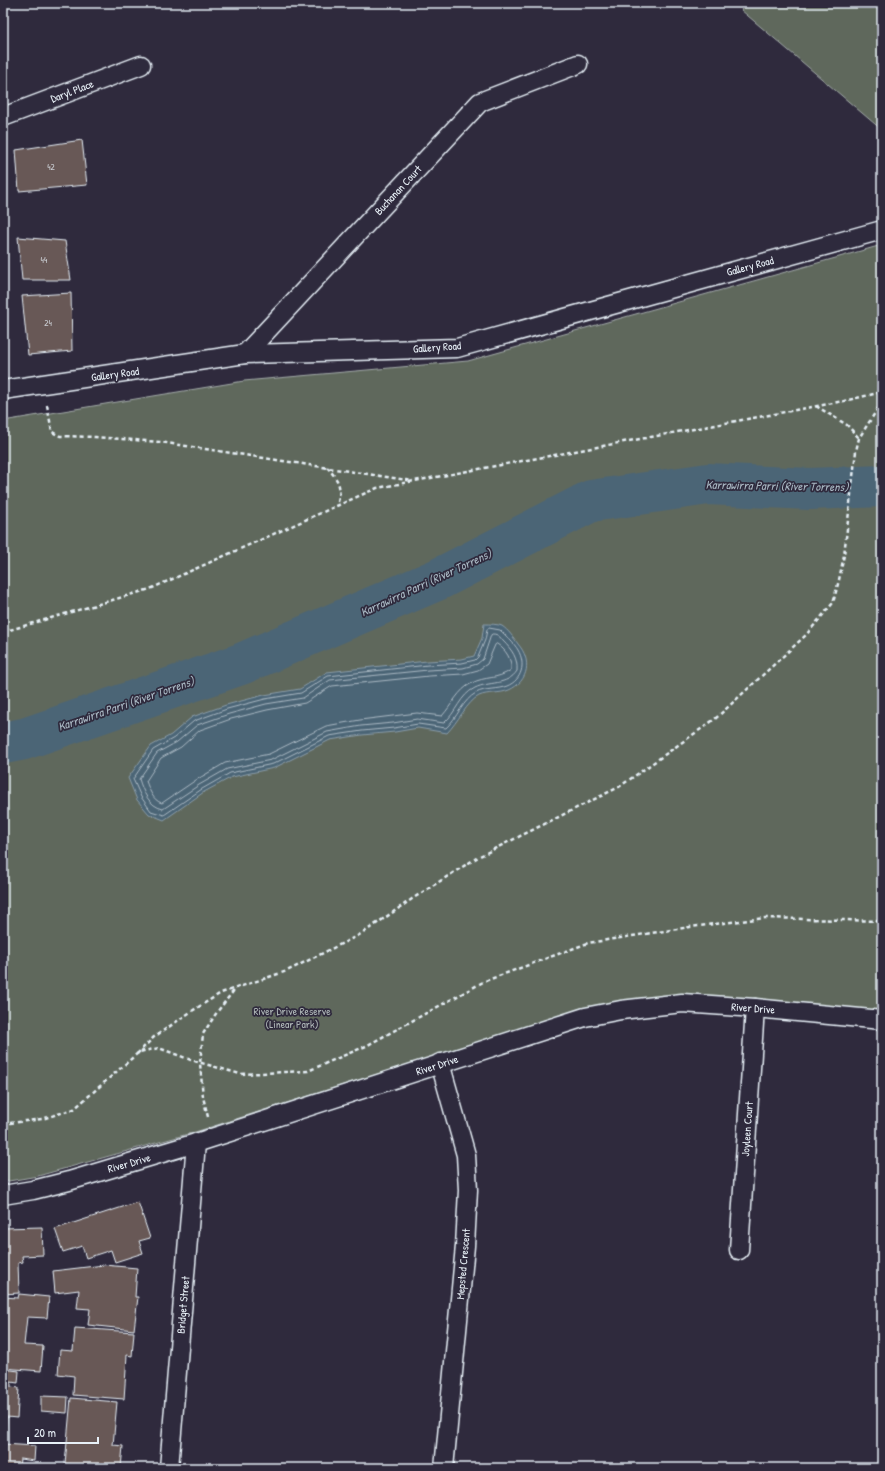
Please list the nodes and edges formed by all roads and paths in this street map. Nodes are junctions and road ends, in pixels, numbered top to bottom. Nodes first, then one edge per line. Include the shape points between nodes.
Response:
1 (141, 64) dead end
2 (578, 64) dead end
3 (3, 117) edge
4 (882, 230) edge
5 (245, 354) junction
6 (43, 384) junction
7 (4, 385) edge
8 (882, 392) edge
9 (882, 402) edge
10 (816, 406) junction
11 (859, 438) junction
12 (327, 467) junction
13 (416, 481) junction
14 (337, 506) junction
15 (3, 632) edge
16 (882, 922) edge
17 (235, 988) junction
18 (755, 1008) junction
19 (882, 1020) edge
20 (137, 1054) junction
21 (200, 1063) junction
22 (440, 1063) junction
23 (3, 1124) edge
24 (214, 1137) junction
25 (196, 1143) junction
26 (3, 1195) edge
27 (739, 1250) dead end
28 (169, 1468) edge
29 (444, 1468) edge

1 - 3 street, Daryl Place
2 - 5 street, Buchanan Court via 480,102
4 - 5 street, Gallery Road via 457,348
5 - 6 street, Gallery Road
6 - 7 street, Gallery Road
6 - 12 path via 52,432 60,436 160,442
8 - 10 path
9 - 11 path
10 - 11 path via 847,425
10 - 13 path
11 - 17 path via 844,555 833,603 806,635 709,724 619,787 478,857 363,933 287,971
12 - 13 path
12 - 14 path via 336,477 341,492
13 - 14 path via 377,488
14 - 15 path via 150,589
16 - 21 path via 765,918 588,943 485,981 366,1046 308,1071 240,1074
17 - 20 path via 221,993 192,1011 154,1037
17 - 21 path via 203,1034
18 - 19 street, River Drive
18 - 22 street, River Drive via 682,1003 621,1010 586,1018
18 - 27 street, Joyleen Court
20 - 21 path via 159,1048
20 - 23 path via 74,1109 42,1119
21 - 24 path via 203,1097
22 - 24 street, River Drive
22 - 29 street, Mepsted Crescent via 466,1155 468,1190
24 - 25 street, River Drive
25 - 26 street, River Drive via 69,1181
25 - 28 street, Bridget Street

